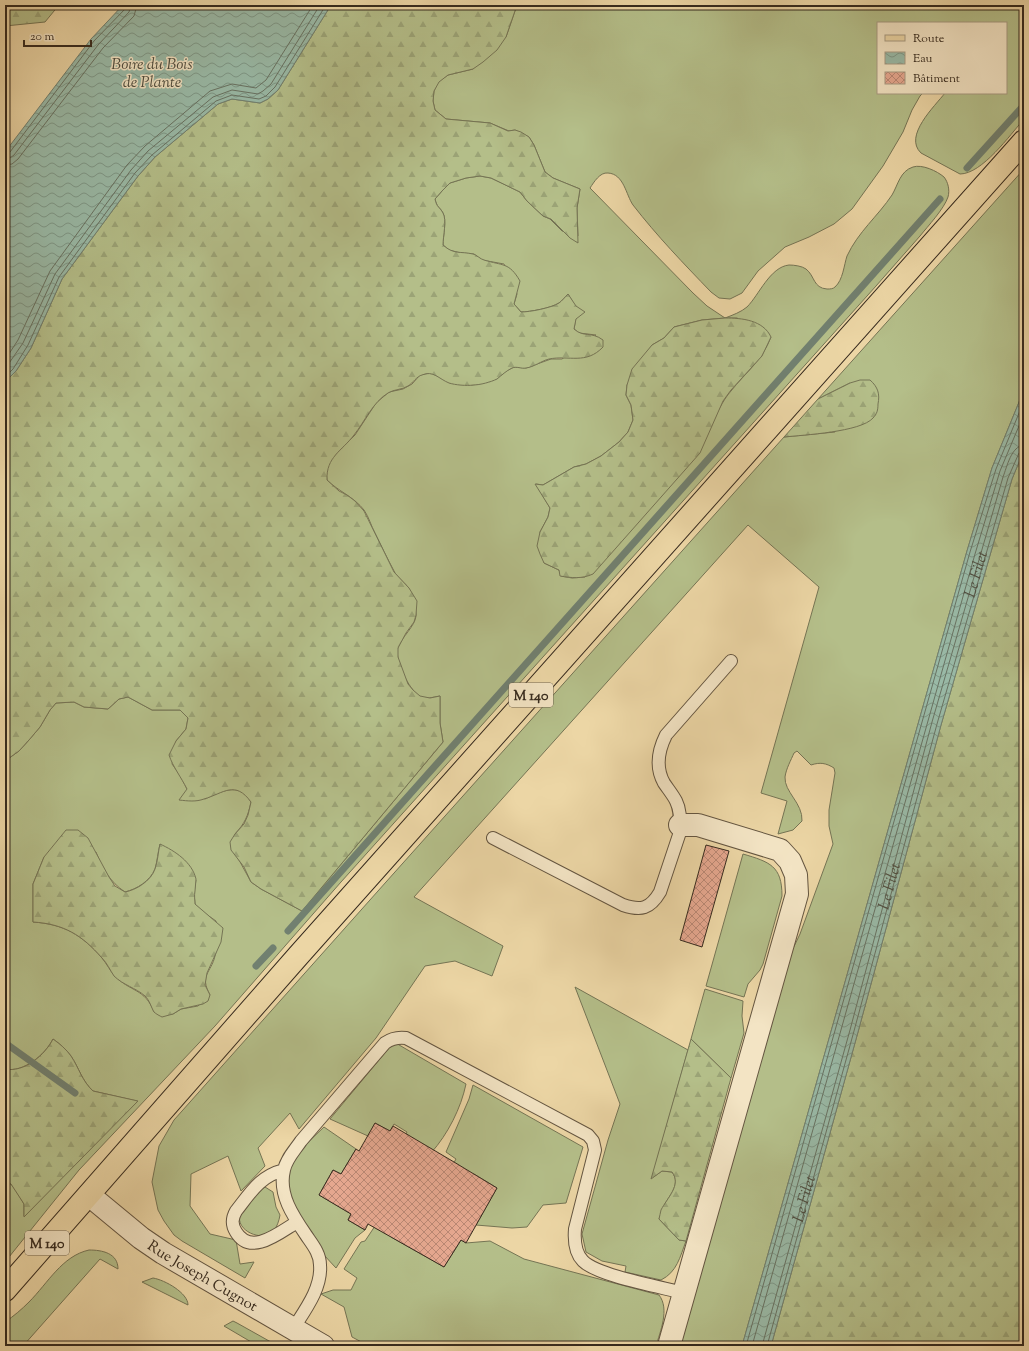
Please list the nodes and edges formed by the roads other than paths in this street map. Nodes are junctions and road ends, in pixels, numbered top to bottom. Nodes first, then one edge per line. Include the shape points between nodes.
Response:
1 (1024, 141) edge
2 (730, 661) dead end
3 (680, 825) junction
4 (493, 838) dead end
5 (284, 1170) junction
6 (89, 1195) junction
7 (297, 1222) junction
8 (5, 1290) edge
9 (684, 1293) junction
10 (293, 1329) junction
11 (323, 1346) edge
12 (669, 1346) edge

1 - 6 main road, M 140 via 298,956
2 - 3 lane via 666,736 660,747 659,774 676,801
3 - 4 lane via 680,832 660,892 654,901 644,908 634,909
3 - 9 street via 698,826 780,850 790,861 796,875 797,894
5 - 7 lane via 282,1185 287,1204
5 - 7 lane via 274,1172 262,1180 236,1211 232,1222 243,1239 256,1243
5 - 9 lane via 301,1141 385,1043 391,1039 406,1038 588,1134 593,1141 594,1150 575,1229 578,1254 597,1270
6 - 8 main road, M 140
6 - 10 street, Rue Joseph Cugnot via 163,1253
7 - 10 lane via 316,1250 320,1265 312,1298
9 - 12 street
10 - 11 street, Rue Joseph Cugnot

